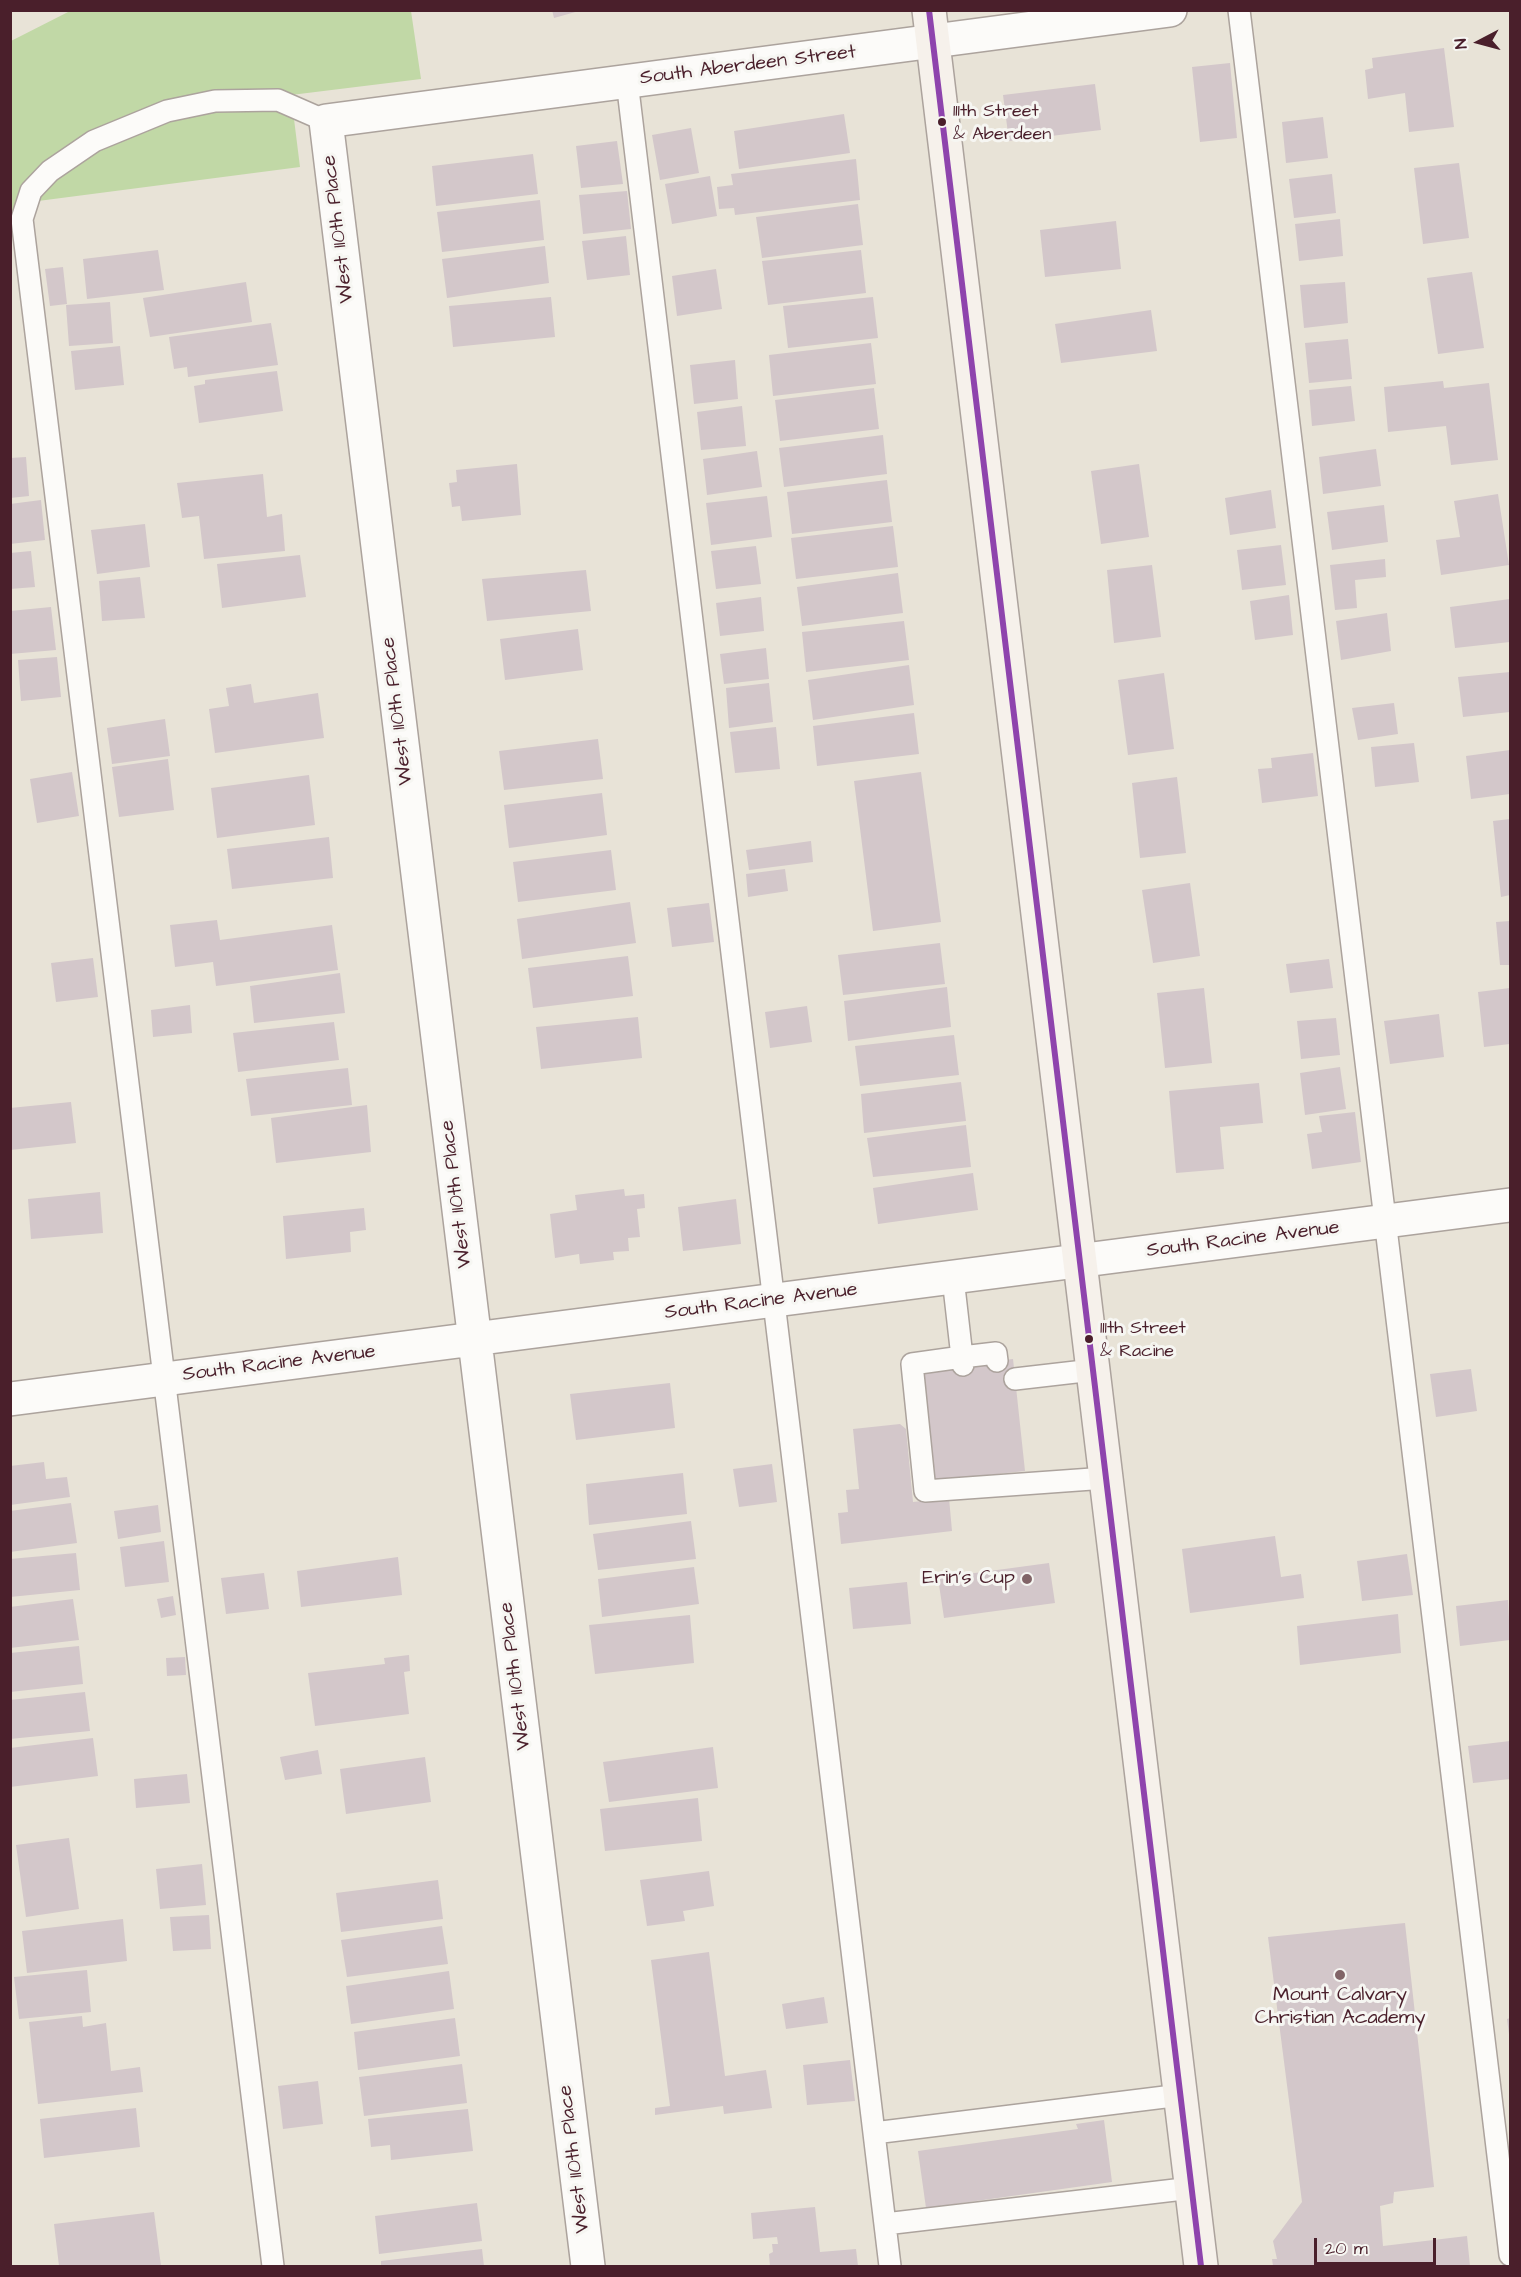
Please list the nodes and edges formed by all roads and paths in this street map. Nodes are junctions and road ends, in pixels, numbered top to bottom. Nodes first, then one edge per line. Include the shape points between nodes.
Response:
1 (1170, 10) edge
2 (1239, 10) edge
3 (930, 26) edge
4 (627, 81) junction
5 (326, 121) junction
6 (1510, 1205) edge
7 (1386, 1221) junction
8 (1079, 1261) junction
9 (953, 1278) junction
10 (774, 1300) junction
11 (475, 1339) junction
12 (962, 1361) junction
13 (997, 1361) dead end
14 (1093, 1370) junction
15 (164, 1379) junction
16 (1015, 1379) dead end
17 (10, 1399) edge
18 (1106, 1478) junction
19 (1181, 2095) junction
20 (874, 2133) junction
21 (1192, 2188) junction
22 (885, 2224) junction
23 (1510, 2255) edge
24 (273, 2266) edge
25 (588, 2266) edge
26 (890, 2266) edge
27 (1201, 2266) edge

1 - 3 street, South Aberdeen Street
2 - 7 lane
3 - 4 street, South Aberdeen Street
3 - 8 main road
4 - 5 street, South Aberdeen Street
4 - 10 lane
5 - 11 street, West 110th Place
5 - 15 lane via 278,99 215,101 167,111 94,141 50,171 31,191 22,219
6 - 7 street, South Racine Avenue
7 - 8 street, South Racine Avenue
7 - 23 lane
8 - 9 street, South Racine Avenue
8 - 14 main road
9 - 10 street, South Racine Avenue
9 - 12 lane
10 - 11 street, South Racine Avenue
10 - 20 lane
11 - 15 street, South Racine Avenue
11 - 25 street, West 110th Place
12 - 13 lane via 996,1353
12 - 18 lane via 912,1364 925,1491 1010,1478
14 - 16 lane
14 - 18 main road
15 - 17 street, South Racine Avenue
15 - 24 lane
18 - 19 main road
19 - 20 lane
19 - 21 main road
20 - 22 lane
21 - 22 lane
21 - 27 main road
22 - 26 lane

